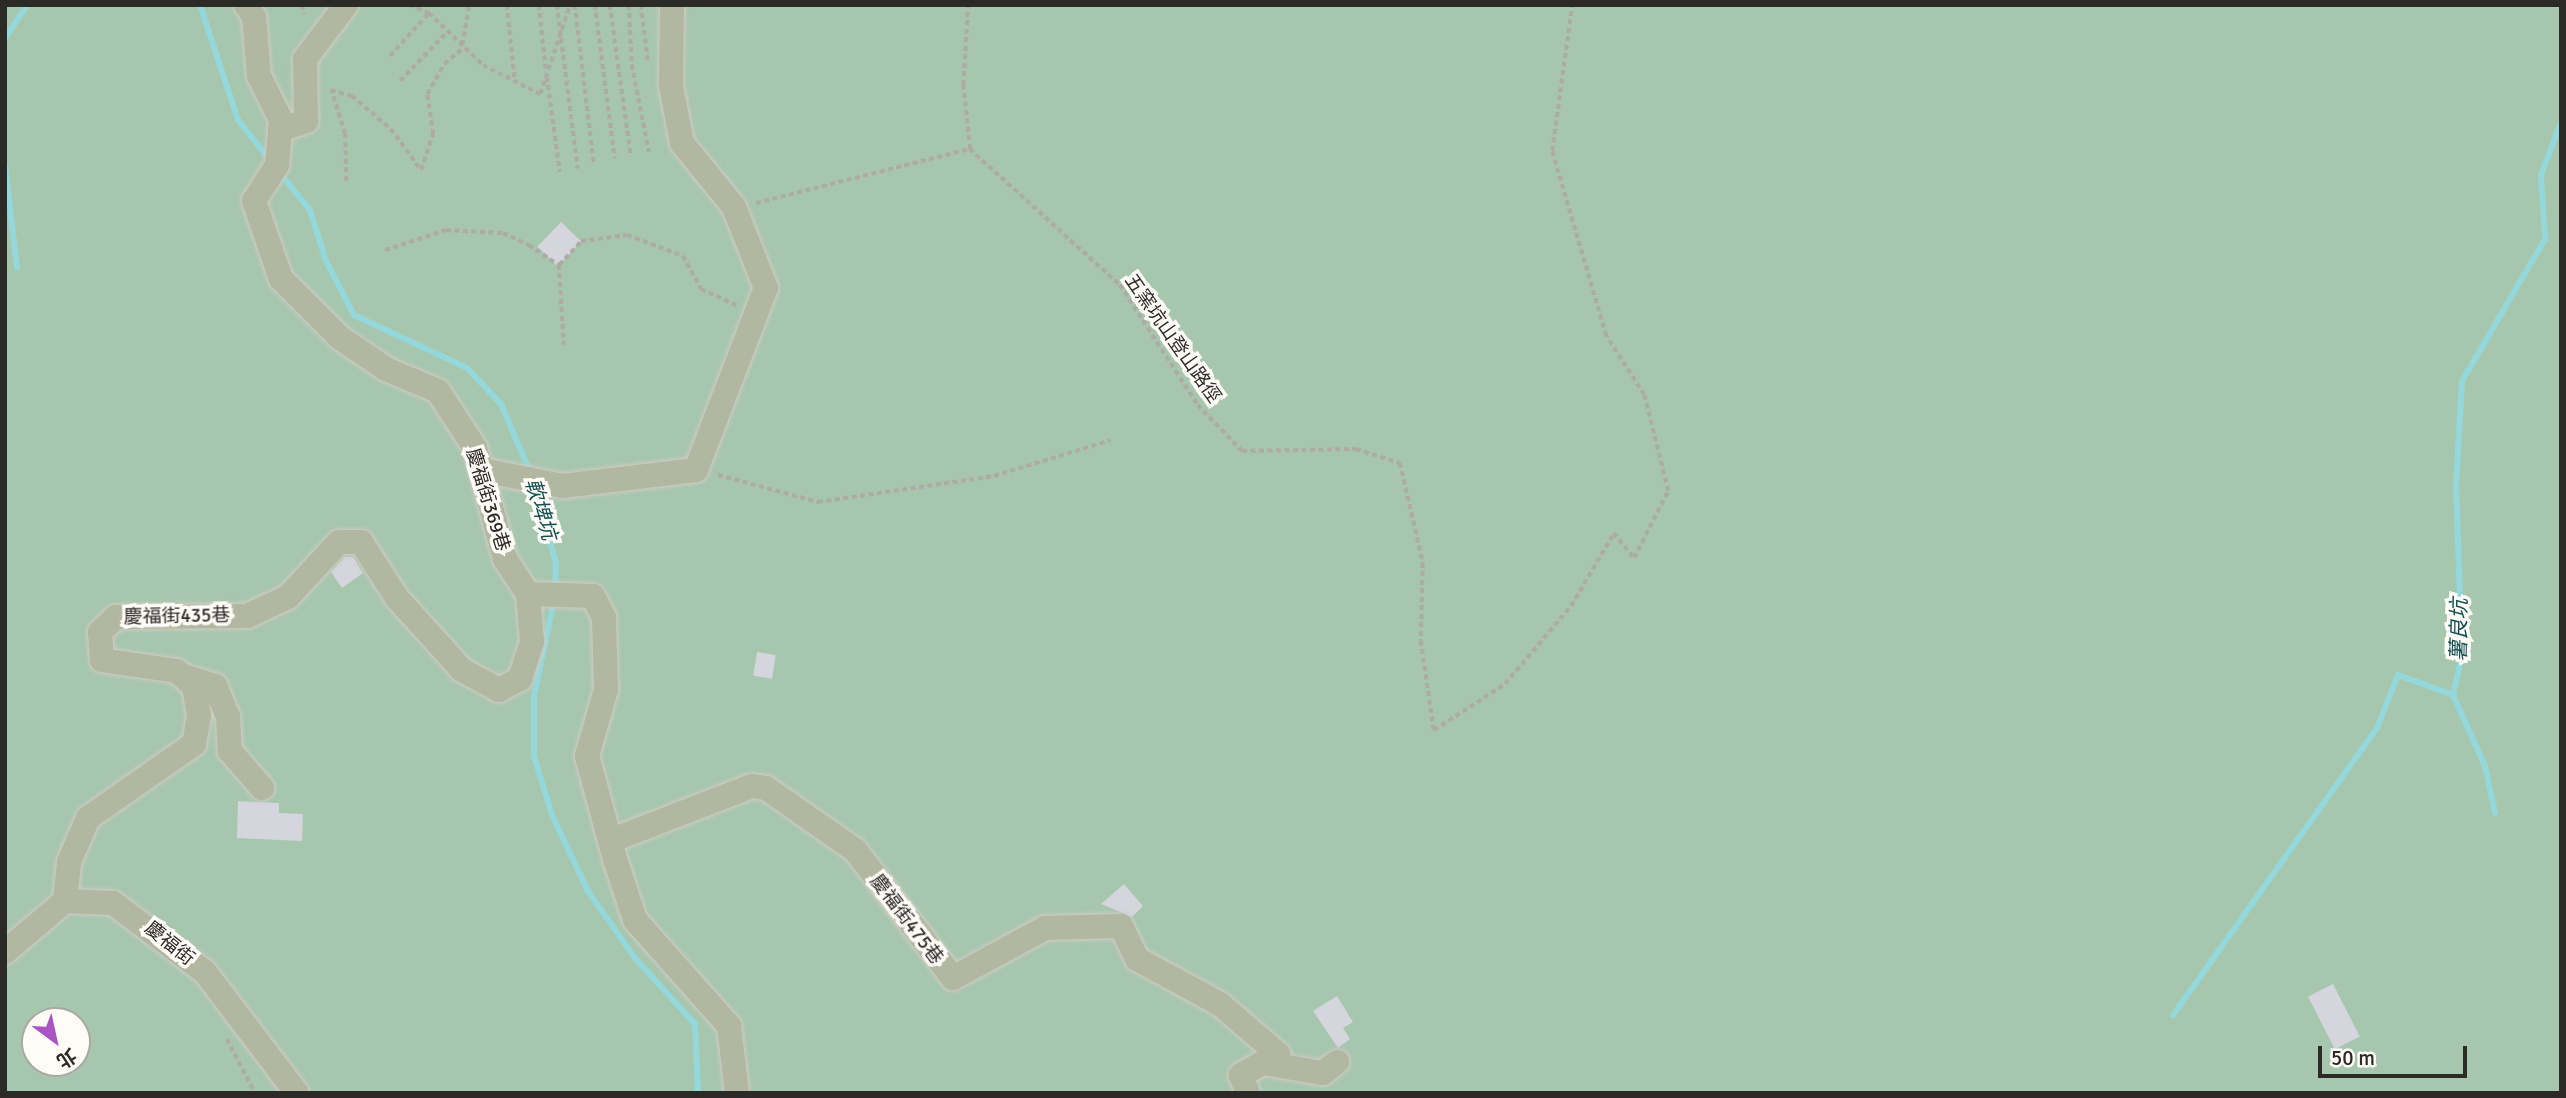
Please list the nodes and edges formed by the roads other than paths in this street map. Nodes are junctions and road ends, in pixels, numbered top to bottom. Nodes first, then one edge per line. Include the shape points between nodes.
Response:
1 (246, 5) edge
2 (346, 5) edge
3 (672, 5) edge
4 (280, 125) junction
5 (482, 470) junction
6 (528, 594) junction
7 (183, 677) junction
8 (262, 788) dead end
9 (610, 841) junction
10 (65, 901) junction
11 (5, 952) edge
12 (1337, 1062) dead end
13 (1269, 1064) junction
14 (297, 1093) edge
15 (737, 1093) edge
16 (1248, 1093) edge

1 - 4 street via 254,18 259,76
2 - 4 street via 305,59 306,121
3 - 5 street via 671,86 682,143 734,207 766,288 696,470 562,486
4 - 5 street, 慶福街369巷 via 277,165 254,201 281,279 339,337 386,369 438,391
5 - 6 street, 慶福街369巷 via 505,559
6 - 7 street, 慶福街435巷 via 532,641 520,679 499,690 462,670 397,598 361,542 340,542 288,597 247,616 116,617 100,632 102,660
6 - 9 street via 593,596 604,618 606,690 587,756
7 - 8 street via 215,686 228,717 230,751
7 - 10 street via 194,686 199,715 194,744 88,818 69,862
9 - 13 street, 慶福街475巷 via 752,786 765,788 855,850 953,978 1045,928 1121,926 1137,959 1220,1004 1278,1054
9 - 15 street via 635,920 729,1026
10 - 11 street
10 - 14 street, 慶福街 via 113,903 205,972
12 - 13 street via 1323,1073
13 - 16 street via 1241,1075

